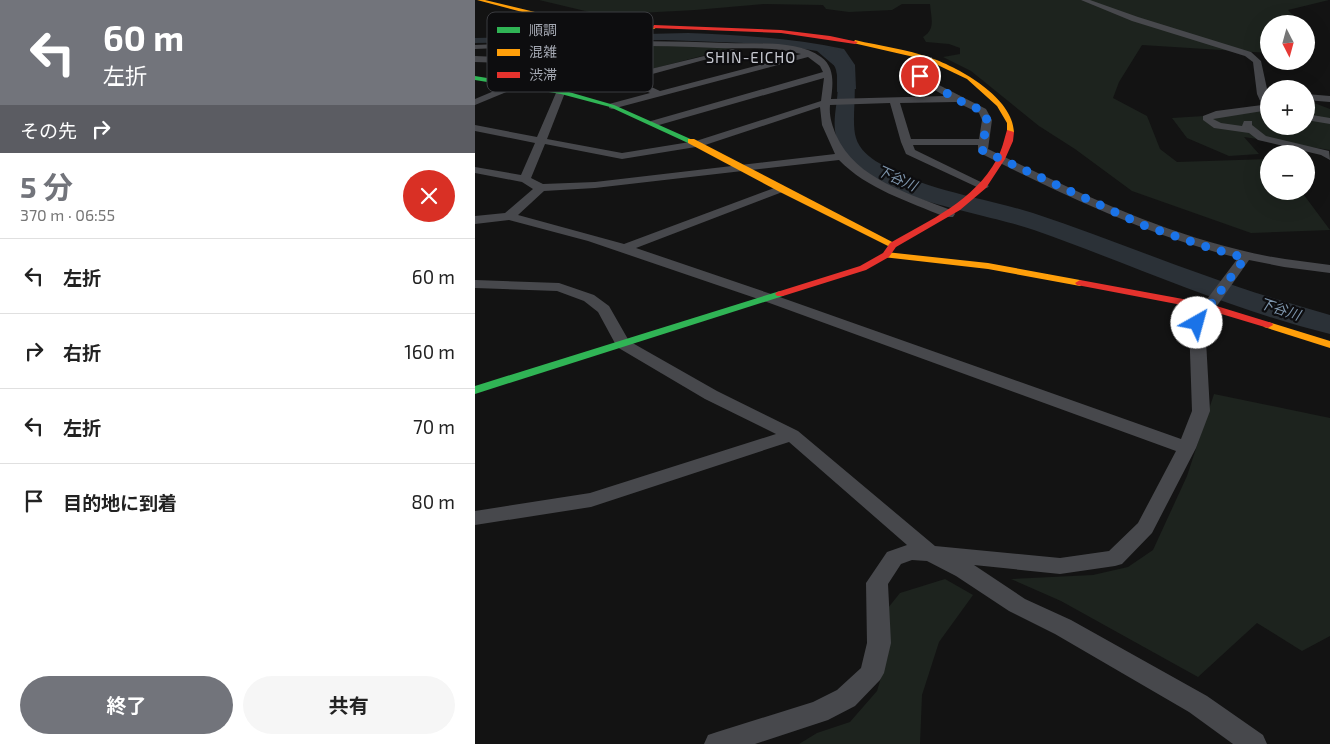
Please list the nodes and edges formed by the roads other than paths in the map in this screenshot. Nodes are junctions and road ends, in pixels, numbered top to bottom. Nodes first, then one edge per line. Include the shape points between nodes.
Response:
1 (479, 0) edge
2 (1084, 0) edge
3 (524, 12) edge
4 (653, 27) edge
5 (653, 44) edge
6 (750, 47) junction
7 (808, 54) junction
8 (929, 60) junction
9 (653, 71) edge
10 (827, 74) junction
11 (716, 78) junction
12 (1262, 80) edge
13 (653, 91) edge
14 (499, 92) edge
15 (562, 92) joint
16 (657, 93) junction
17 (756, 95) junction
18 (1315, 98) edge
19 (956, 99) junction
20 (1330, 99) edge
21 (894, 100) junction
22 (475, 102) edge
23 (827, 102) junction
24 (612, 106) junction
25 (1260, 108) edge
26 (1260, 117) edge
27 (1315, 118) edge
28 (1330, 121) edge
29 (655, 124) junction
30 (475, 128) edge
31 (1252, 130) junction
32 (540, 141) junction
33 (907, 142) junction
34 (984, 142) junction
35 (698, 144) junction
36 (842, 156) junction
37 (1330, 157) edge
38 (1001, 159) junction
39 (745, 169) junction
40 (475, 170) edge
41 (525, 180) junction
42 (983, 186) junction
43 (541, 188) junction
44 (781, 189) junction
45 (953, 211) junction
46 (509, 216) junction
47 (475, 220) edge
48 (893, 245) junction
49 (623, 248) junction
50 (886, 255) junction
51 (1245, 258) junction
52 (1330, 270) edge
53 (475, 284) edge
54 (769, 298) junction
55 (1213, 302) junction
56 (622, 344) junction
57 (1330, 345) edge
58 (475, 390) edge
59 (793, 435) junction
60 (1187, 448) junction
61 (475, 518) edge
62 (930, 553) junction
63 (717, 744) edge
64 (1253, 744) edge

1 - 3 street
2 - 12 street via 1247,54 1257,61
4 - 8 street via 805,33 859,42
5 - 6 street
6 - 7 street
6 - 9 street
7 - 10 street via 818,59
7 - 11 street
8 - 19 street via 907,66
8 - 38 street via 969,78 1006,113 1010,123 1009,141
10 - 17 street
10 - 23 street
11 - 16 street
11 - 17 street
13 - 16 street
14 - 22 street
15 - 24 street
15 - 32 street
16 - 24 street
17 - 29 street
18 - 20 street
19 - 21 street
19 - 34 street via 983,111 987,120
21 - 23 street
21 - 33 street
23 - 35 street
23 - 36 street via 825,116
24 - 29 street
25 - 31 street via 1206,118 1218,126
26 - 31 street via 1248,120 1247,126
27 - 28 street
29 - 35 street
30 - 32 street
31 - 37 street via 1269,140
32 - 35 street via 622,156
32 - 41 street
33 - 34 street
33 - 42 street via 909,152
34 - 38 street via 982,150
35 - 39 street
36 - 39 street
36 - 45 street via 863,174 892,190
38 - 42 street
38 - 51 street via 1143,225
39 - 43 street
39 - 44 street
40 - 41 street
41 - 43 street
42 - 45 street
43 - 46 street
44 - 48 street
44 - 49 street
45 - 48 street
46 - 47 street
46 - 49 street
48 - 50 street
49 - 54 street
50 - 54 street via 842,276
50 - 55 street via 989,266
51 - 52 street
51 - 55 street
53 - 56 street via 559,288 589,298 604,309
54 - 56 street
54 - 60 street
55 - 57 street
55 - 60 street via 1197,323 1201,411
56 - 58 street
56 - 59 street via 711,395
59 - 61 street via 591,500
59 - 62 street
60 - 62 street via 1145,528 1115,558 1060,566
62 - 63 street via 911,552 894,558 877,583 879,643 872,673 846,698 819,712
62 - 64 street via 964,570 1017,605 1063,627 1199,704

